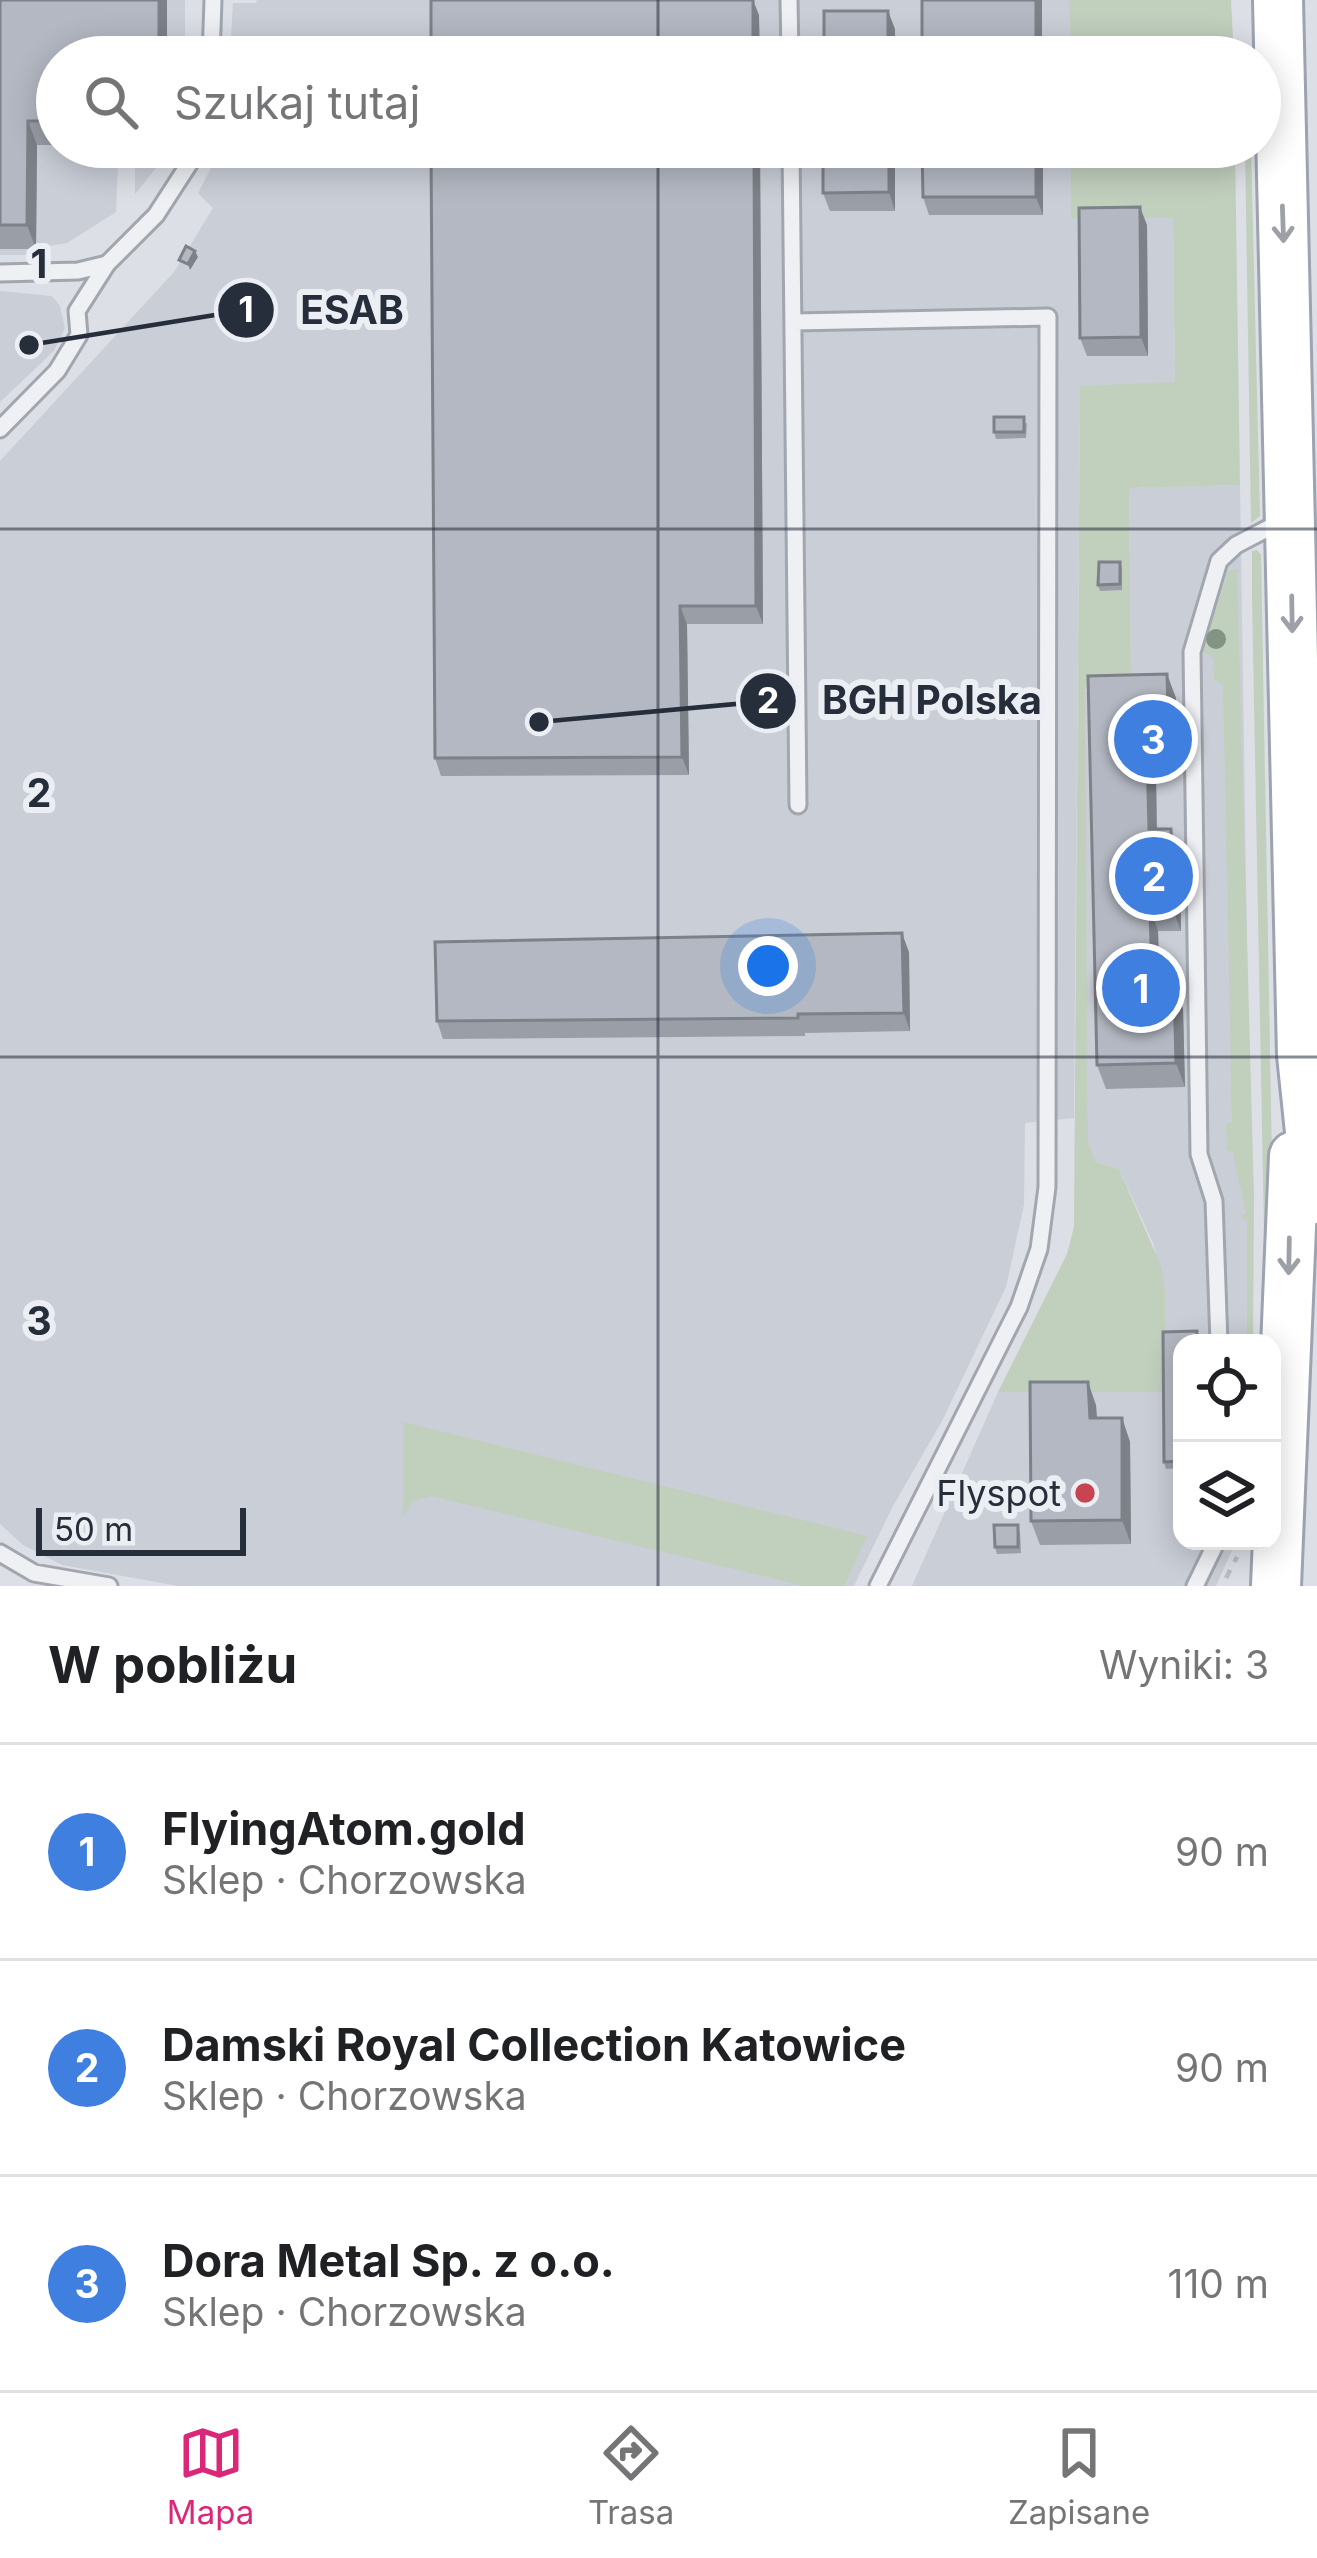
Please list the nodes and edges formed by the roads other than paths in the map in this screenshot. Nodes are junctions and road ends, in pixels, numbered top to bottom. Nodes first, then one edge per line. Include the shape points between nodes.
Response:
1 (213, 0) edge
2 (789, 0) edge
3 (1256, 0) edge
4 (1278, 0) edge
5 (212, 36) edge
6 (790, 36) edge
7 (1264, 36) edge
8 (1278, 36) edge
9 (186, 168) edge
10 (791, 168) edge
11 (1281, 168) edge
12 (107, 264) junction
13 (0, 273) edge
14 (794, 322) junction
15 (0, 429) edge
16 (1290, 518) junction
17 (798, 806) dead end
18 (1302, 1055) junction
19 (1317, 1198) edge
20 (1219, 1334) edge
21 (1213, 1550) edge
22 (0, 1553) edge
23 (109, 1586) edge
24 (878, 1586) edge
25 (1195, 1586) edge
26 (1276, 1586) edge

1 - 5 lane
2 - 6 lane
3 - 7 main road
4 - 8 main road
9 - 12 lane via 156,215
10 - 14 lane
11 -> 16 main road
12 - 13 lane
12 - 15 lane via 77,311 79,335 57,370
14 - 17 lane
14 - 24 lane via 1048,317 1049,1120 1042,1228 1019,1307
16 -> 18 main road
16 - 20 lane via 1220,561 1192,652 1199,1154 1214,1201
18 - 19 main road
18 -> 26 main road
21 - 25 lane
22 - 23 lane via 34,1573

